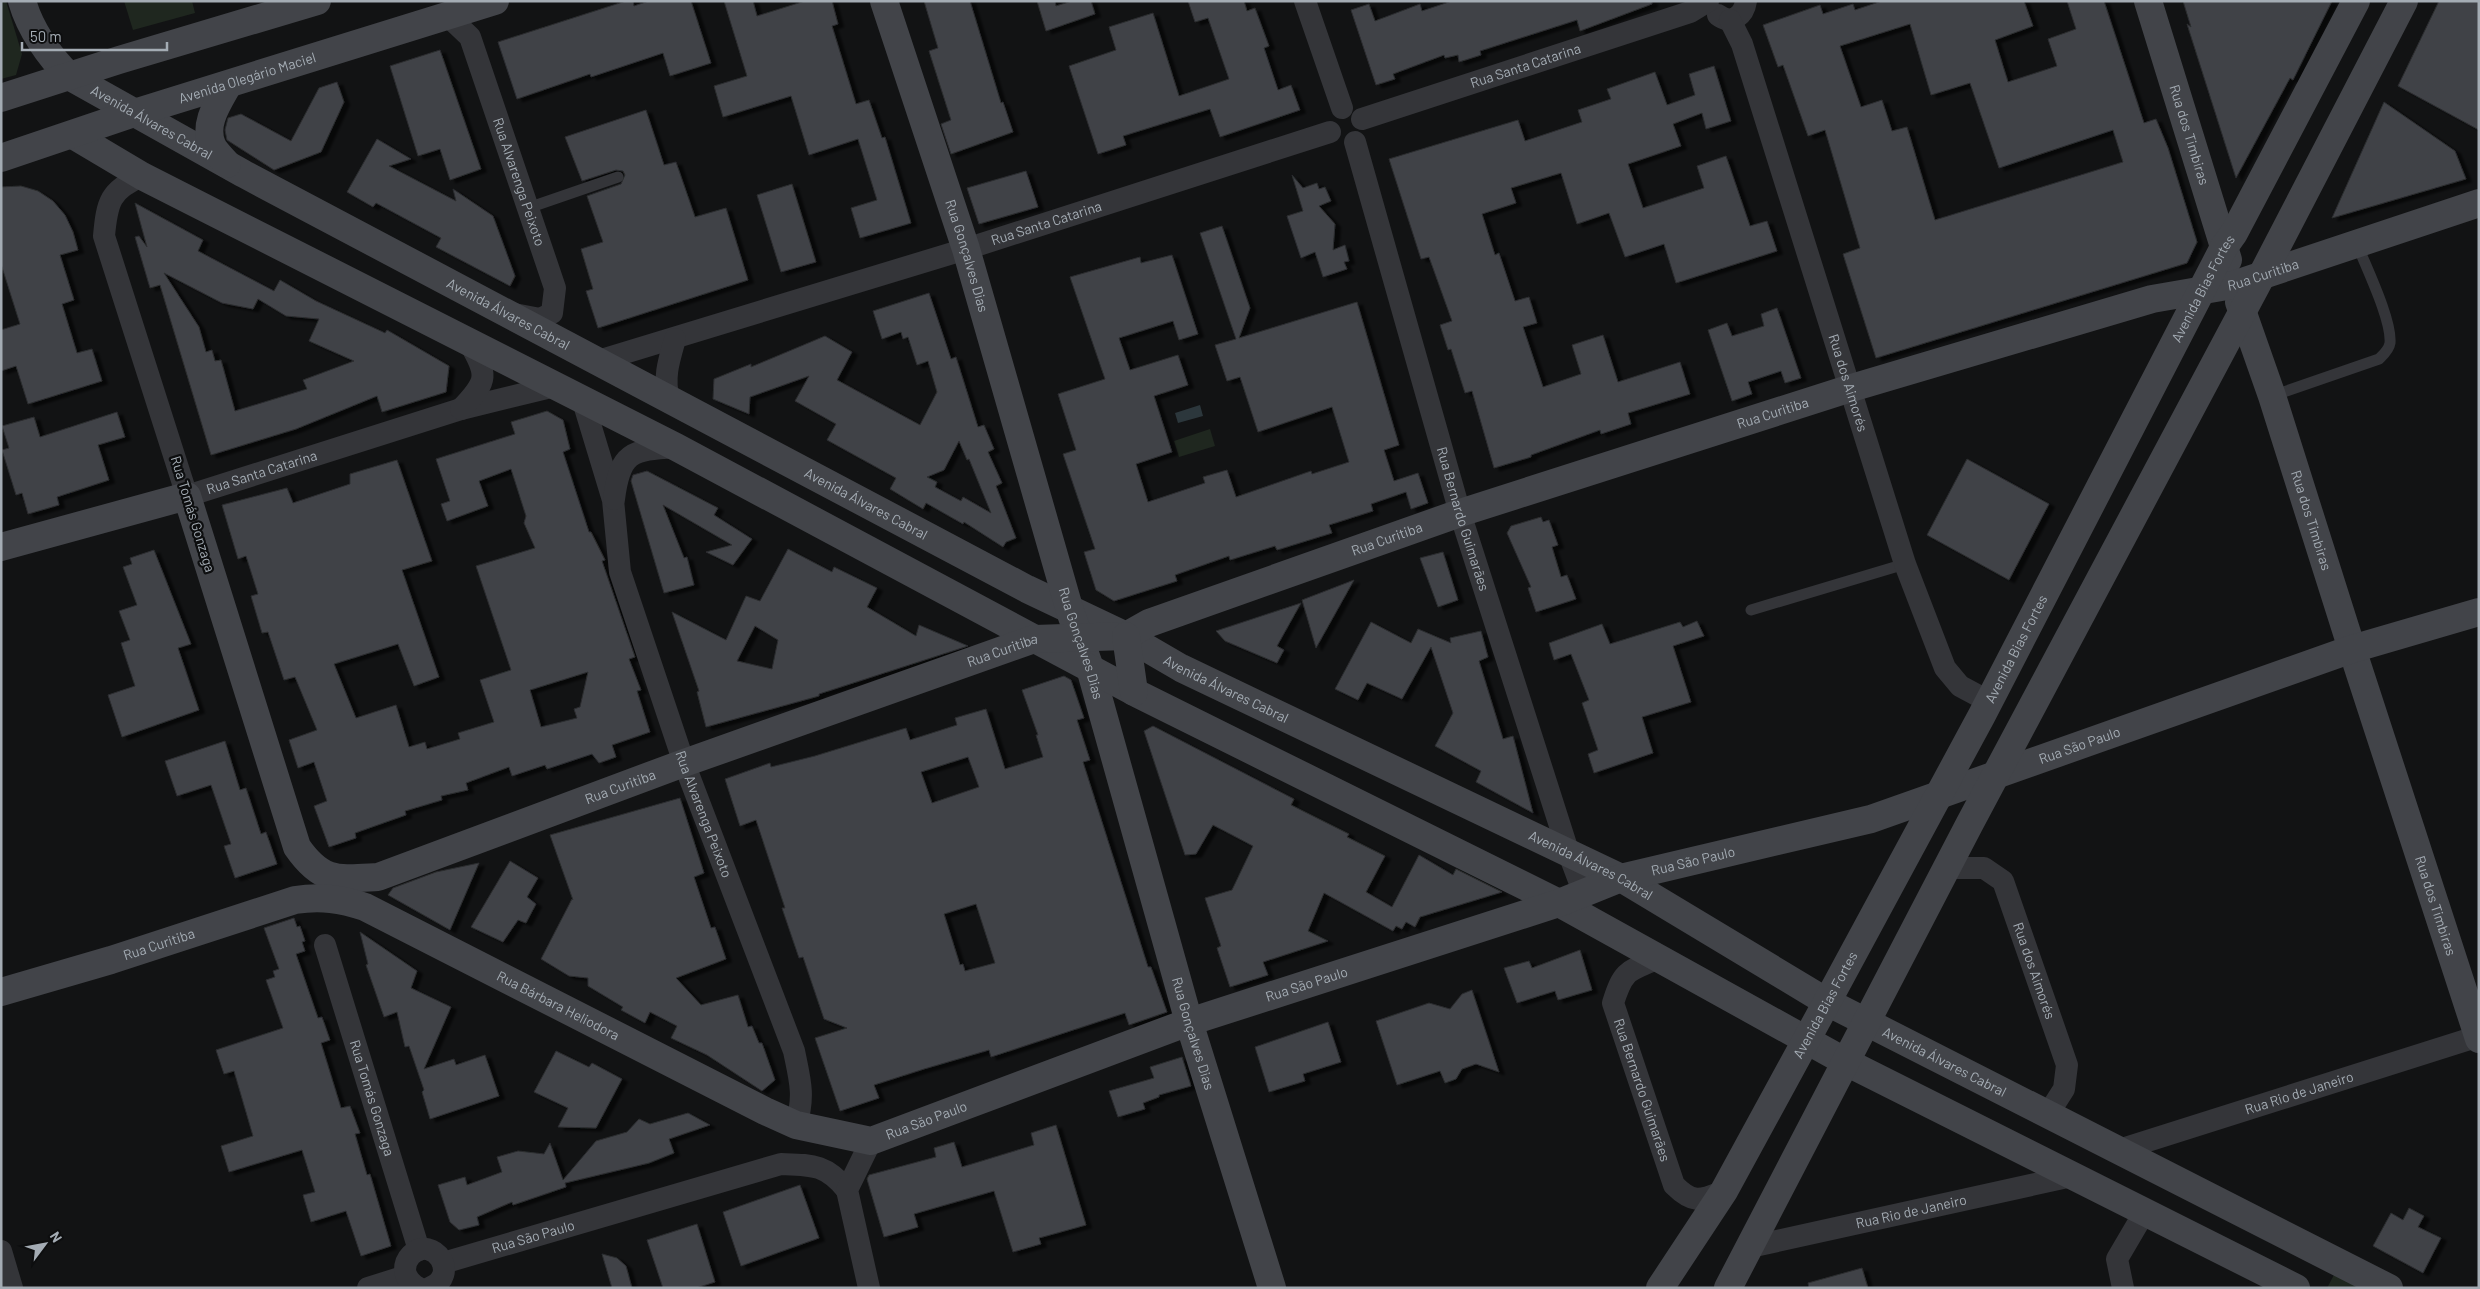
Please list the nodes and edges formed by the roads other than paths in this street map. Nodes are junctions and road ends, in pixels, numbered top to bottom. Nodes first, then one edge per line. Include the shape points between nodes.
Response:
1 (317, 1) edge
2 (495, 1) edge
3 (884, 1) edge
4 (1305, 1) edge
5 (2148, 1) edge
6 (2356, 1) edge
7 (2404, 1) edge
8 (25, 5) edge
9 (1720, 9) edge
10 (449, 16) junction
11 (69, 76) junction
12 (228, 85) junction
13 (1, 98) edge
14 (1342, 108) junction
15 (134, 114) junction
16 (1362, 119) junction
17 (1330, 132) junction
18 (73, 135) junction
19 (1355, 142) junction
20 (1, 158) edge
21 (227, 164) junction
22 (142, 176) junction
23 (618, 177) dead end
24 (2479, 203) edge
25 (528, 208) junction
26 (2357, 244) junction
27 (2224, 247) junction
28 (966, 249) junction
29 (2262, 275) junction
30 (2234, 285) junction
31 (2202, 292) junction
32 (508, 313) junction
33 (2242, 313) junction
34 (675, 339) junction
35 (468, 340) junction
36 (598, 361) junction
37 (555, 386) junction
38 (1848, 389) junction
39 (2272, 396) junction
40 (670, 399) junction
41 (583, 400) junction
42 (461, 409) junction
43 (676, 447) junction
44 (187, 496) junction
45 (613, 500) junction
46 (1460, 513) junction
47 (1, 547) edge
48 (1905, 564) junction
49 (1751, 610) dead end
50 (1070, 611) junction
51 (2479, 612) edge
52 (1126, 636) junction
53 (1078, 637) junction
54 (1034, 639) junction
55 (2352, 649) junction
56 (1090, 668) junction
57 (1134, 692) junction
58 (1988, 701) junction
59 (684, 763) junction
60 (1995, 776) junction
61 (1939, 795) junction
62 (1871, 819) junction
63 (1569, 854) junction
64 (1902, 861) junction
65 (308, 864) joint
66 (1948, 868) junction
67 (378, 878) junction
68 (1621, 878) junction
69 (317, 896) joint
70 (1572, 898) junction
71 (365, 907) junction
72 (325, 945) dead end
73 (1657, 959) junction
74 (1, 992) edge
75 (1827, 1002) junction
76 (1189, 1022) junction
77 (1867, 1022) junction
78 (2478, 1037) edge
79 (1806, 1040) junction
80 (1846, 1062) junction
81 (2048, 1114) junction
82 (796, 1125) junction
83 (871, 1141) junction
84 (2118, 1150) junction
85 (2072, 1176) junction
86 (847, 1190) junction
87 (1724, 1191) junction
88 (2144, 1213) junction
89 (1750, 1247) junction
90 (419, 1250) junction
91 (1, 1251) edge
92 (443, 1263) junction
93 (413, 1282) edge
94 (12, 1288) edge
95 (368, 1288) edge
96 (431, 1288) edge
97 (869, 1288) edge
98 (1272, 1288) edge
99 (1660, 1288) edge
100 (1728, 1288) edge
101 (2123, 1288) edge
102 (2296, 1288) edge
103 (2389, 1288) edge

1 - 11 street
2 - 10 street, Avenida Olegário Maciel
3 - 28 street, Rua Gonçalves Dias
4 - 14 street
5 - 27 street, Rua dos Timbiras
6 - 27 street, Avenida Bias Fortes
7 - 29 street
8 - 11 street, Avenida Álvares Cabral via 54,61
9 - 16 street, Rua Santa Catarina
9 - 38 street, Rua dos Aimorés via 1742,44
10 - 12 street, Avenida Olegário Maciel
10 - 25 street, Rua Alvarenga Peixoto via 470,37
11 - 13 street
11 - 15 street, Avenida Álvares Cabral
12 - 15 street, Avenida Olegário Maciel
12 - 21 street via 211,116 210,129 212,146
14 - 16 street via 1352,109
14 - 17 street via 1333,113 1329,122
15 - 18 street, Avenida Olegário Maciel
15 - 21 street, Avenida Álvares Cabral
16 - 19 street via 1362,134
17 - 19 street via 1345,144
17 - 28 street, Rua Santa Catarina
18 - 20 street, Avenida Olegário Maciel
18 - 22 street
19 - 46 street, Rua Bernardo Guimarães
21 - 32 street, Avenida Álvares Cabral
22 - 35 street
22 - 44 street, Rua Tomás Gonzaga via 123,184 112,196 106,213 104,236
23 - 25 lane
24 - 26 street, Rua Curitiba
25 - 32 street, Rua Alvarenga Peixoto via 555,288 552,313 540,319
26 - 29 street, Rua Curitiba
26 - 39 lane via 2388,326 2390,345 2379,359
27 - 30 street, Rua dos Timbiras
27 - 31 street, Avenida Bias Fortes
28 - 34 street, Rua Santa Catarina
28 - 50 street, Rua Gonçalves Dias
29 - 30 street, Rua Curitiba
29 - 33 street
30 - 31 street, Rua Curitiba
30 - 33 street, Rua dos Timbiras
31 - 38 street, Rua Curitiba via 2152,299
31 - 58 street, Avenida Bias Fortes
32 - 36 street, Avenida Álvares Cabral
33 - 39 street, Rua dos Timbiras
33 - 60 street
34 - 36 street, Rua Santa Catarina
34 - 40 street via 667,369 666,387
35 - 37 street
35 - 42 street, Rua Santa Catarina via 483,367 483,379 479,390
36 - 40 street, Avenida Álvares Cabral
37 - 41 street
37 - 42 street, Rua Santa Catarina
38 - 46 street, Rua Curitiba
38 - 48 street, Rua dos Aimorés
39 - 55 street, Rua dos Timbiras
40 - 50 street, Avenida Álvares Cabral
41 - 43 street
41 - 45 street, Rua Alvarenga Peixoto
42 - 44 street, Rua Santa Catarina
43 - 45 street, Rua Alvarenga Peixoto via 641,449 617,473
43 - 54 street
44 - 47 street, Rua Santa Catarina
44 - 65 street, Rua Tomás Gonzaga via 297,847
45 - 59 street, Rua Alvarenga Peixoto via 620,572
46 - 52 street, Rua Curitiba via 1149,623
46 - 63 street, Rua Bernardo Guimarães
48 - 49 lane
48 - 58 street, Rua dos Aimorés via 1945,668 1960,686
50 - 52 street, Avenida Álvares Cabral
50 - 53 street, Rua Gonçalves Dias
51 - 55 street, Rua São Paulo
52 - 53 street, Rua Curitiba
52 - 57 street
52 - 63 street, Avenida Álvares Cabral via 1181,668
53 - 54 street, Rua Curitiba
53 - 56 street, Rua Gonçalves Dias
54 - 56 street
54 - 59 street, Rua Curitiba
55 - 60 street, Rua São Paulo
55 - 78 street, Rua dos Timbiras
56 - 57 street
56 - 76 street, Rua Gonçalves Dias
57 - 70 street
58 - 61 street, Avenida Bias Fortes
59 - 67 street, Rua Curitiba
59 - 82 street, Rua Alvarenga Peixoto via 794,1051 802,1097
60 - 61 street, Rua São Paulo
60 - 66 street
61 - 62 street, Rua São Paulo
61 - 64 street, Avenida Bias Fortes
62 - 64 street via 1885,824 1897,836
62 - 68 street, Rua São Paulo
63 - 68 street, Avenida Álvares Cabral
63 - 70 street, Rua Bernardo Guimarães
64 - 75 street, Avenida Bias Fortes
65 - 67 street, Rua Curitiba via 322,874 340,879
66 - 77 street
66 - 81 street, Rua dos Aimorés via 1984,868 2004,881 2067,1065 2064,1090
67 - 71 street via 367,888
68 - 70 street, Rua São Paulo
68 - 75 street, Avenida Álvares Cabral
69 - 71 street, Rua Bárbara Heliodora via 342,899
69 - 74 street, Rua Curitiba via 295,900
70 - 73 street
70 - 76 street, Rua São Paulo
71 - 82 street, Rua Bárbara Heliodora
72 - 90 street, Rua Tomás Gonzaga
73 - 79 street
73 - 87 street, Rua Bernardo Guimarães via 1633,968 1620,980 1613,1003 1674,1185 1684,1196 1698,1201
75 - 77 street, Avenida Álvares Cabral
75 - 79 street, Avenida Bias Fortes
76 - 83 street, Rua São Paulo
76 - 98 street, Rua Gonçalves Dias
77 - 80 street
77 - 81 street, Avenida Álvares Cabral
78 - 84 street, Rua Rio de Janeiro
79 - 80 street
79 - 87 street, Avenida Bias Fortes
80 - 85 street
80 - 89 street
81 - 84 street, Avenida Álvares Cabral
82 - 83 street, Rua São Paulo
83 - 86 street
84 - 103 street, Avenida Álvares Cabral
85 - 88 street
85 - 89 street, Rua Rio de Janeiro
86 - 92 street, Rua São Paulo via 825,1169 814,1165 781,1164
86 - 97 street
87 - 99 street, Avenida Bias Fortes
88 - 101 street via 2117,1259
88 - 102 street
89 - 100 street
90 - 92 street via 436,1253
90 - 93 street via 408,1257 405,1270
91 - 94 street
92 - 96 street via 443,1275
93 - 95 street

